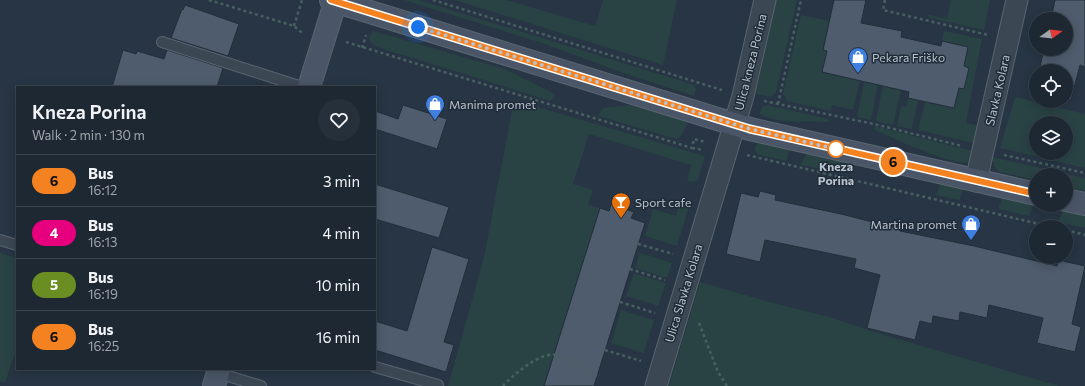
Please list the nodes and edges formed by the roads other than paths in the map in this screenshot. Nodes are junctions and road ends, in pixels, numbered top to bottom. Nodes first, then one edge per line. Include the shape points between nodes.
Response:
1 (335, 0) edge
2 (765, 0) edge
3 (1017, 0) edge
4 (162, 42) dead end
5 (299, 86) edge
6 (309, 86) edge
7 (734, 124) junction
8 (976, 181) junction
9 (1029, 192) edge
10 (1073, 201) edge
11 (1085, 204) edge
12 (0, 240) edge
13 (16, 245) edge
14 (376, 367) edge
15 (217, 376) edge
16 (438, 385) edge
17 (261, 386) edge
18 (656, 386) edge

1 - 6 main road
1 - 7 main road
2 - 7 street, Ulica kneza Porina
3 - 8 street, Slavka Kolara
4 - 5 lane
7 - 8 main road
7 - 18 street, Ulica Slavka Kolara
8 - 9 main road
10 - 11 main road
12 - 13 lane
14 - 16 lane
15 - 17 lane

